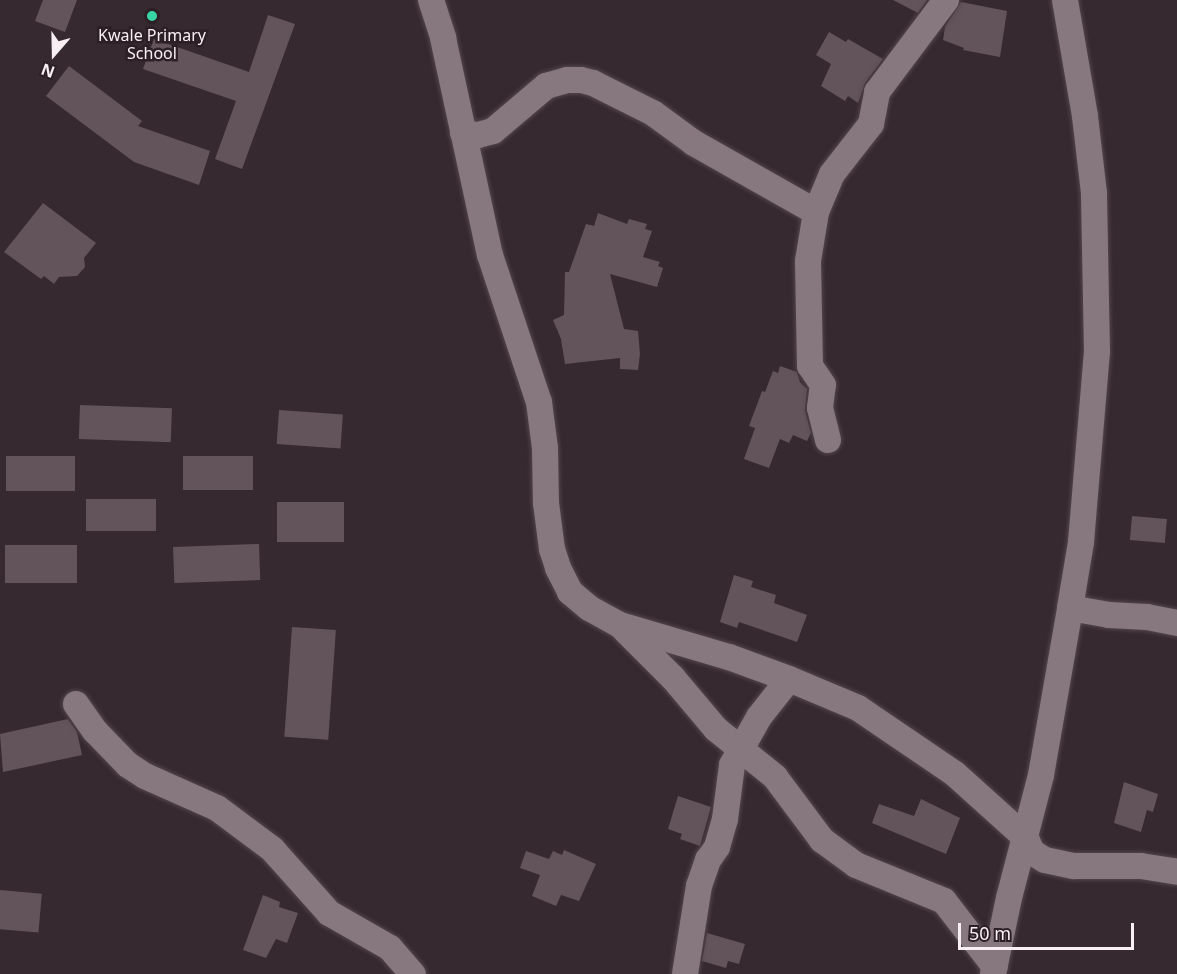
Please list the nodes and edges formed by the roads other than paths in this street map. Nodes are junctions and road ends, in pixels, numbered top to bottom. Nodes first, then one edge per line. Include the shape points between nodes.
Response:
1 (431, 0) edge
2 (946, 0) edge
3 (1065, 0) edge
4 (463, 133) junction
5 (816, 212) junction
6 (828, 440) dead end
7 (1070, 608) junction
8 (1177, 623) edge
9 (620, 625) junction
10 (789, 679) junction
11 (76, 704) dead end
12 (741, 750) junction
13 (1026, 838) junction
14 (1177, 872) edge
15 (994, 971) edge
16 (413, 974) edge
17 (685, 974) edge

1 - 4 street
2 - 5 street via 877,92 871,124 832,174
3 - 7 street via 1094,193 1097,352 1081,542
4 - 5 street via 493,131 546,86 581,80 653,113 703,148
4 - 9 street via 490,255 539,402 546,503 558,568 570,592
5 - 6 street via 808,261 810,366 823,385 820,408
7 - 8 street
7 - 13 street
9 - 10 street
9 - 12 street via 716,729
10 - 12 street via 759,717
10 - 13 street via 858,708 912,743 955,774
11 - 16 street via 95,731 128,765 217,808 272,849 329,913 390,948
12 - 15 street via 775,777 810,827 837,853 856,865 944,901
12 - 17 street via 732,765 730,796 717,847 699,886
13 - 14 street via 1032,852 1045,860 1074,866 1141,866
13 - 15 street

